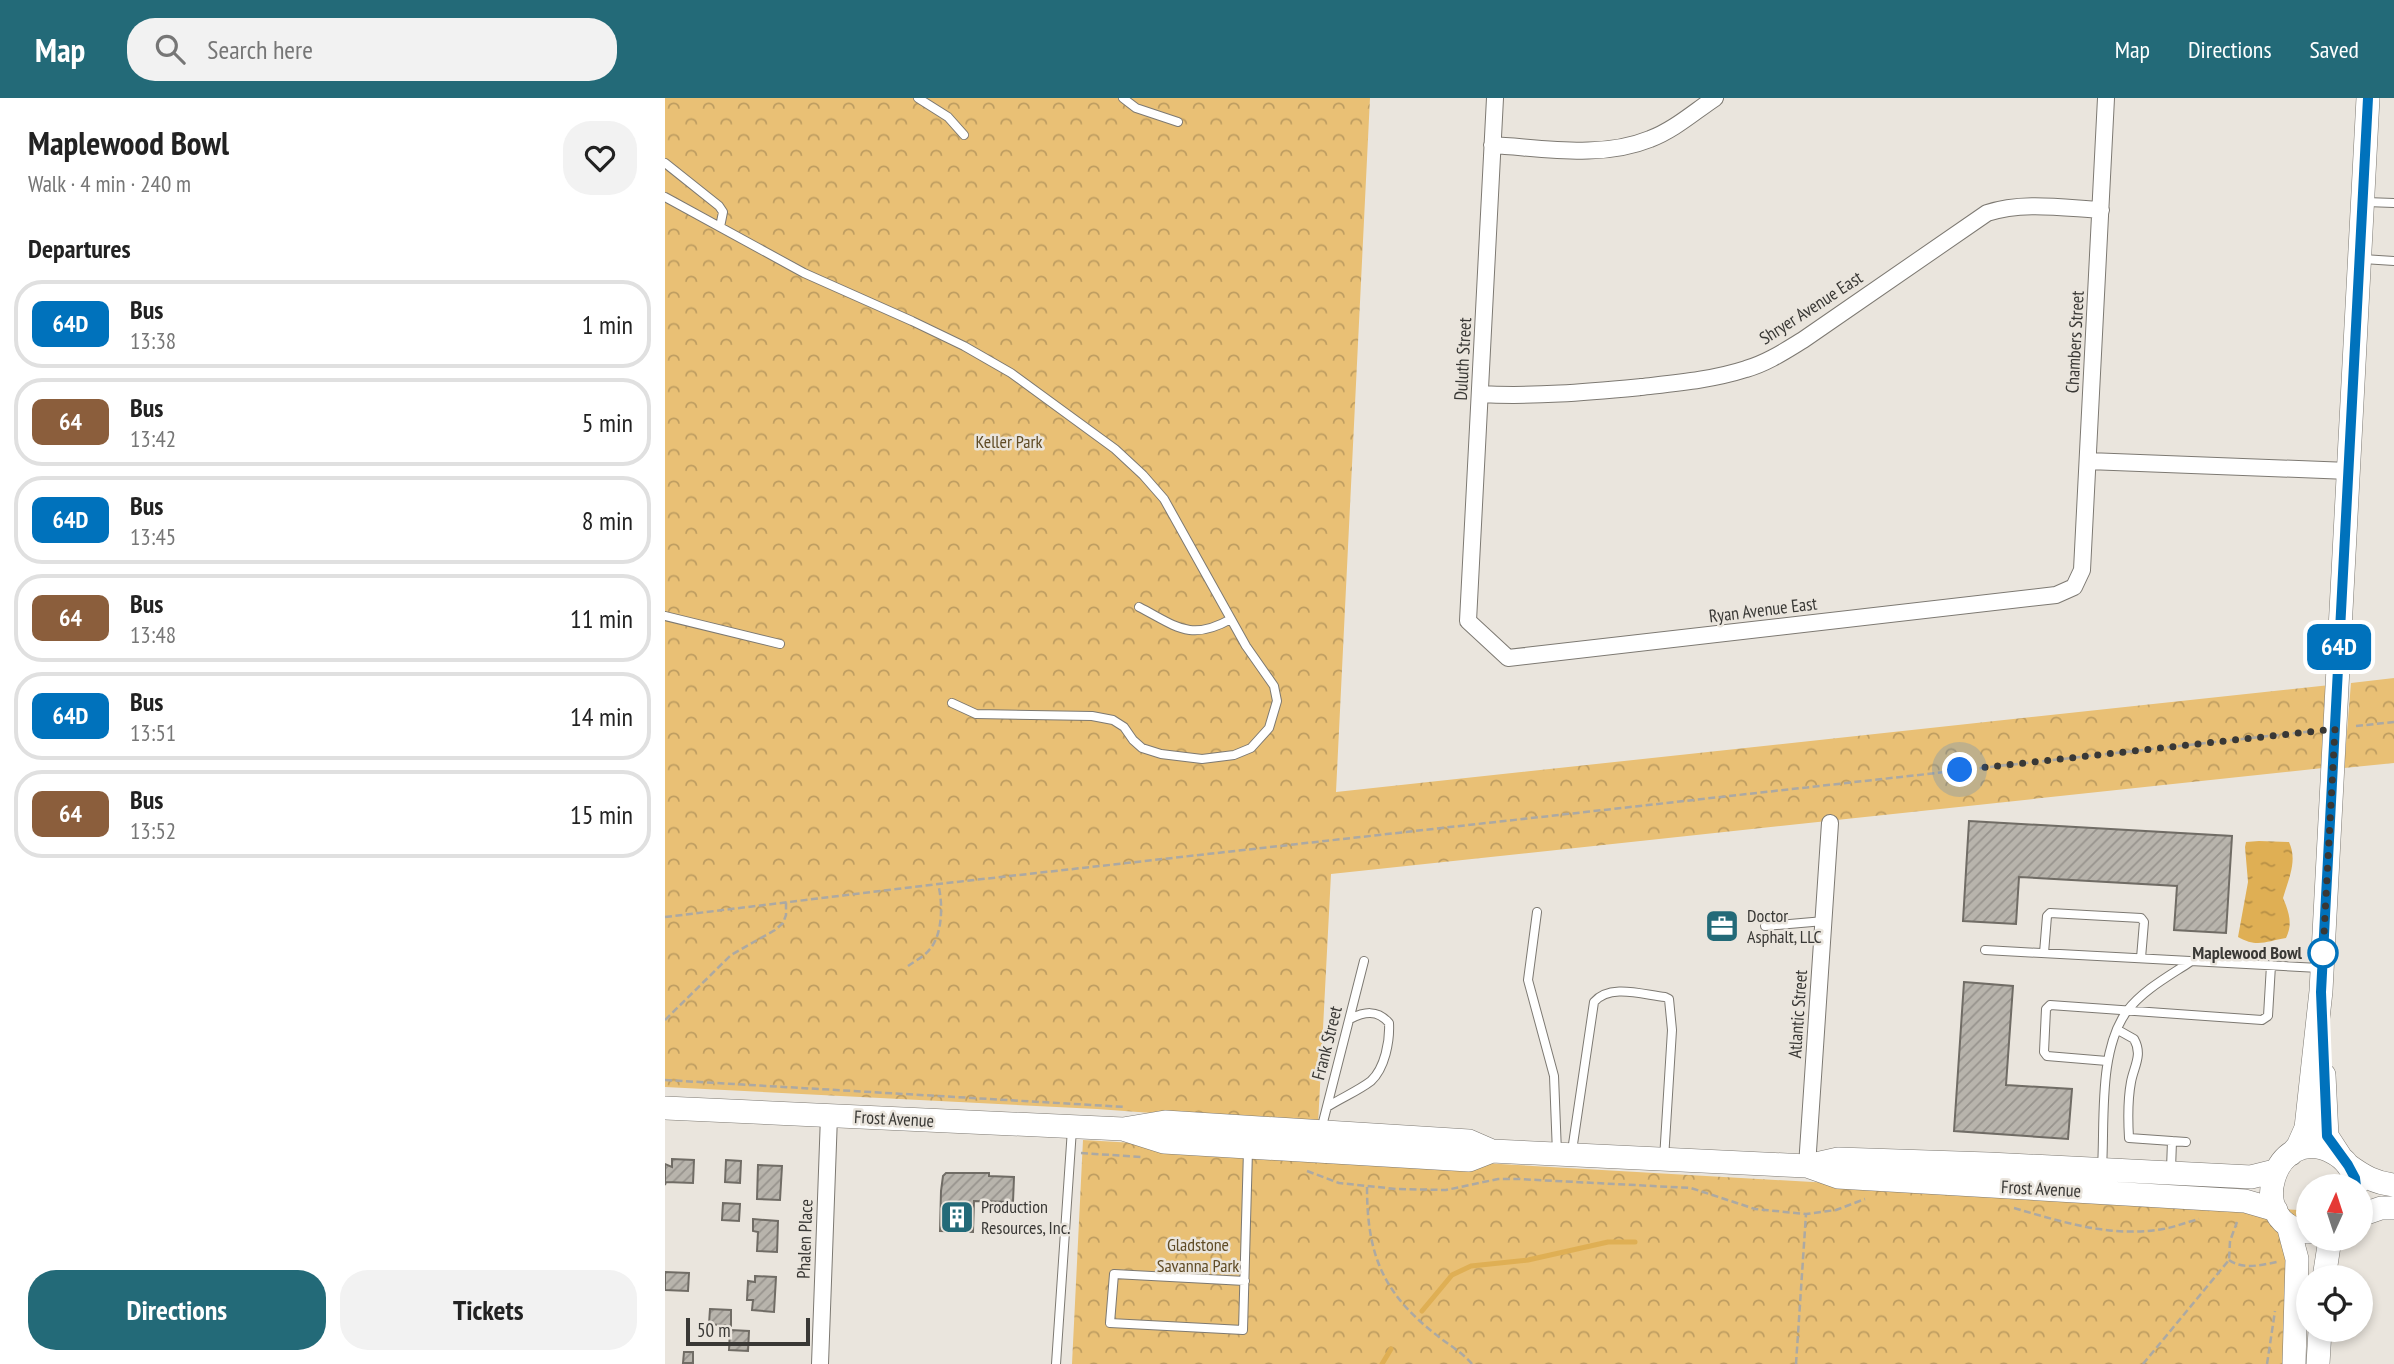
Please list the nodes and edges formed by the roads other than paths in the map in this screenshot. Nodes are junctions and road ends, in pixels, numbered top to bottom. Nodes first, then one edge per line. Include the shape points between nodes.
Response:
1 (918, 98) edge
2 (1123, 98) edge
3 (1495, 98) edge
4 (1715, 98) edge
5 (2106, 98) edge
6 (2368, 98) edge
7 (1178, 122) dead end
8 (964, 135) dead end
9 (1492, 145) junction
10 (665, 163) edge
11 (665, 197) edge
12 (2363, 202) junction
13 (2394, 203) edge
14 (2101, 210) junction
15 (720, 227) junction
16 (2360, 258) junction
17 (2394, 261) edge
18 (1480, 394) junction
19 (2088, 461) junction
20 (2349, 471) junction
21 (2074, 587) joint
22 (1139, 607) dead end
23 (665, 616) edge
24 (1231, 619) junction
25 (1468, 621) joint
26 (780, 645) dead end
27 (952, 703) dead end
28 (1831, 822) dead end
29 (1537, 912) dead end
30 (1824, 921) junction
31 (1765, 926) dead end
32 (1986, 950) dead end
33 (2044, 953) junction
34 (2141, 958) junction
35 (1364, 961) dead end
36 (2190, 962) junction
37 (2271, 965) junction
38 (2322, 968) junction
39 (2321, 992) junction
40 (2128, 1011) junction
41 (1350, 1020) junction
42 (2117, 1030) junction
43 (2107, 1060) junction
44 (1327, 1107) junction
45 (665, 1108) edge
46 (829, 1116) junction
47 (1072, 1126) junction
48 (1123, 1129) junction
49 (1320, 1132) junction
50 (2172, 1141) junction
51 (2186, 1142) dead end
52 (1248, 1147) junction
53 (1492, 1151) junction
54 (1564, 1154) junction
55 (1664, 1159) junction
56 (2283, 1162) junction
57 (1807, 1166) junction
58 (2348, 1169) edge
59 (2102, 1170) junction
60 (2171, 1173) junction
61 (2394, 1185) edge
62 (2394, 1208) edge
63 (2373, 1211) edge
64 (2291, 1222) edge
65 (1245, 1280) junction
66 (2319, 1342) edge
67 (820, 1364) edge
68 (1056, 1364) edge
69 (2294, 1364) edge
70 (2318, 1364) edge

1 - 8 lane via 948,117
2 - 7 lane via 1136,108
3 - 9 street, Duluth Street
4 - 9 street via 1675,126 1631,146 1591,150
5 - 14 street, Chambers Street
6 - 12 street
9 - 18 street, Duluth Street
10 - 15 lane via 719,206 723,212
11 - 15 lane
12 - 13 lane
12 - 16 street
14 - 18 street, Shryer Avenue East via 2019,206 1987,213 1804,340 1776,357 1721,377 1544,396
14 - 19 street, Chambers Street
15 - 24 lane via 804,273 964,346 1011,373 1115,449 1164,499
16 - 17 lane
16 - 20 street
18 - 25 street, Duluth Street
19 - 20 street
19 - 21 street, Chambers Street via 2082,570
20 - 38 street
21 - 25 street, Ryan Avenue East via 2056,596 1508,658
22 - 24 lane via 1191,631 1213,629
23 - 26 lane
24 - 27 lane via 1274,686 1277,701 1261,739 1234,755 1202,759 1161,754 1142,748 1114,720 977,714
28 - 30 street, Atlantic Street
29 - 54 lane via 1528,980 1554,1076
30 - 31 lane
30 - 57 street, Atlantic Street
32 - 33 lane
33 - 34 lane
33 - 34 lane via 2050,913 2141,918
34 - 36 lane
35 - 41 lane, Frank Street
36 - 37 lane
36 - 40 lane
37 - 38 lane
37 - 40 lane via 2265,1019
38 - 39 street
39 - 56 street via 2306,1128
39 - 58 street via 2325,1124 2327,1136
40 - 42 lane
40 - 43 lane via 2050,1005 2046,1009 2047,1056
41 - 44 lane, Frank Street
41 - 44 lane via 1361,1013 1383,1015 1389,1023 1387,1045 1371,1080
42 - 43 lane
42 - 50 lane via 2134,1039 2139,1050 2131,1082 2129,1138
43 - 59 lane
44 - 49 lane, Frank Street
45 - 46 street, Frost Avenue
46 - 47 street, Frost Avenue
46 - 67 street, Phalen Place
47 - 48 street, Frost Avenue
47 - 68 lane
48 - 49 street, Frost Avenue via 1165,1122
48 - 52 street, Frost Avenue via 1164,1142
49 - 53 street, Frost Avenue via 1469,1141
50 - 51 lane
50 - 60 lane
52 - 53 street, Frost Avenue via 1469,1160
52 - 65 lane
53 - 54 street, Frost Avenue
54 - 55 street, Frost Avenue
54 - 55 lane via 1594,1002 1604,993 1616,991 1668,999 1672,1030
55 - 57 street, Frost Avenue
56 - 58 street, Frost Avenue via 2303,1149 2316,1147 2329,1150
56 - 60 street, Frost Avenue via 2251,1177
56 - 64 street via 2271,1184 2271,1197
57 - 59 street, Frost Avenue via 1838,1159
57 - 64 street, Frost Avenue via 1838,1177 2245,1200
58 - 61 street
59 - 60 street, Frost Avenue
62 - 63 street
64 - 69 street via 2297,1259
65 - 65 lane via 1243,1330 1110,1323 1114,1274
66 - 70 street

